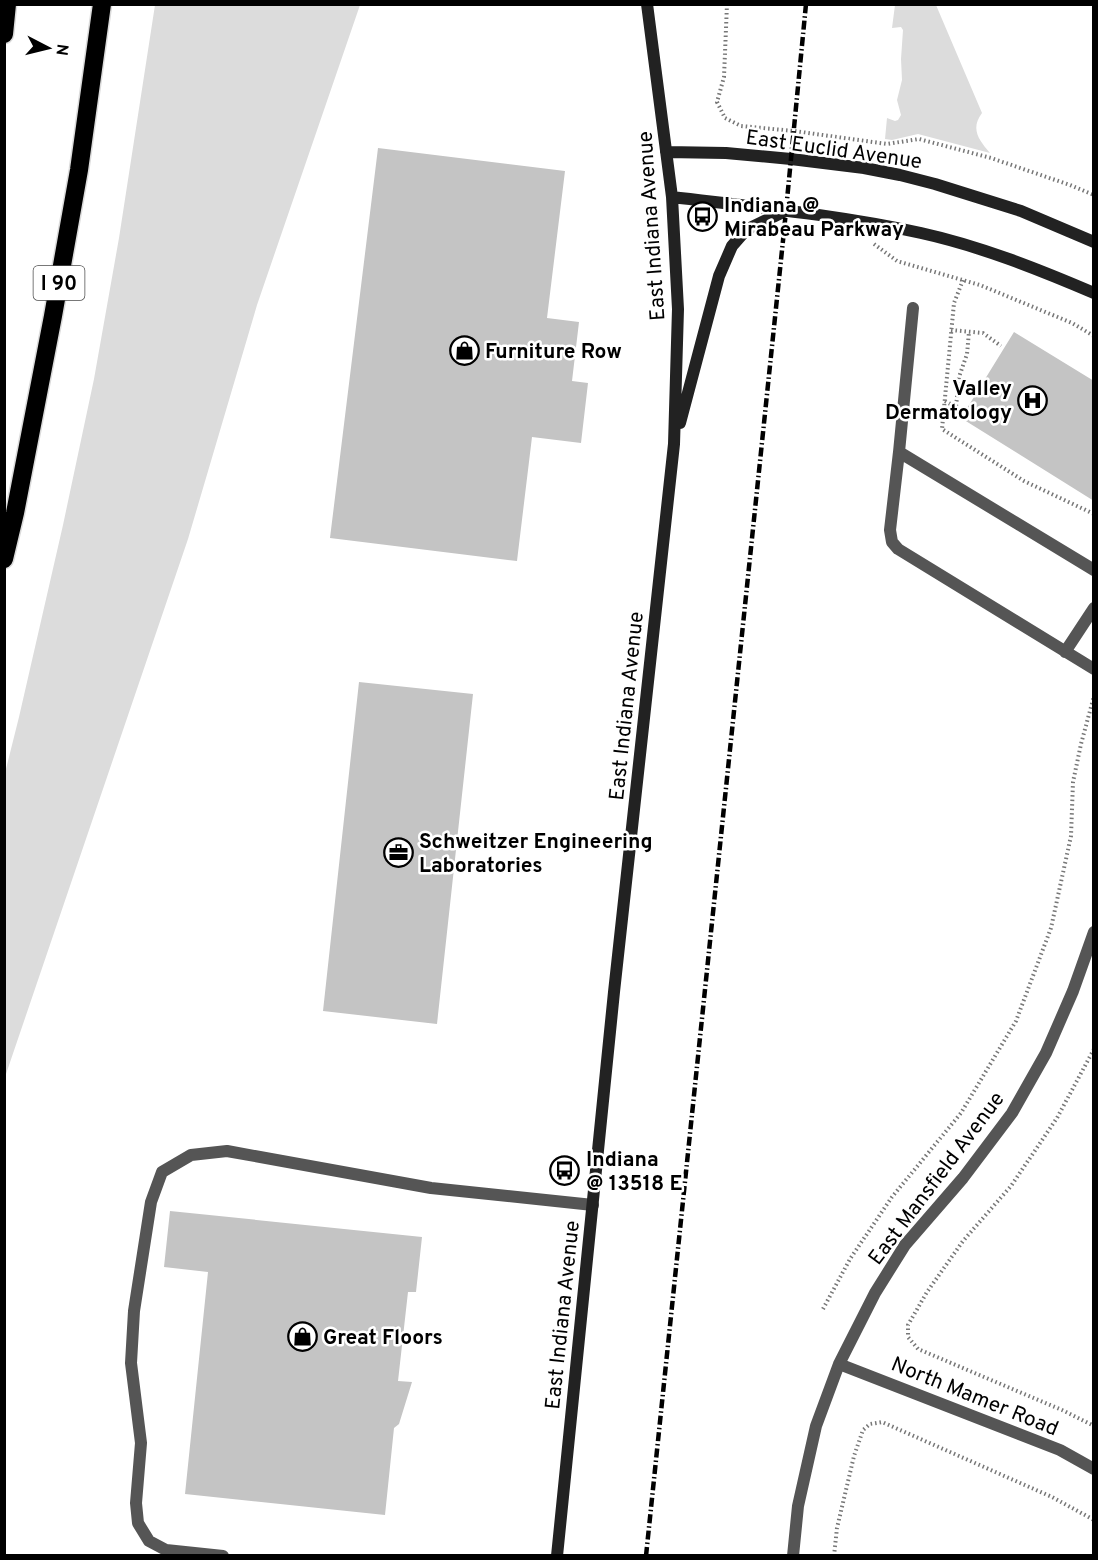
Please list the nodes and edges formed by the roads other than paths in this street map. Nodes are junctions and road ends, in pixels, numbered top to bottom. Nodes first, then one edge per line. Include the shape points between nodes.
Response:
1 (7, 4) edge
2 (102, 4) edge
3 (647, 4) edge
4 (4, 34) edge
5 (666, 152) junction
6 (672, 197) junction
7 (786, 210) junction
8 (1094, 242) edge
9 (1094, 293) edge
10 (913, 308) dead end
11 (674, 444) junction
12 (898, 452) junction
13 (4, 559) edge
14 (1094, 570) edge
15 (1094, 608) edge
16 (1065, 652) junction
17 (1094, 669) edge
18 (1094, 932) edge
19 (593, 1205) junction
20 (839, 1364) junction
21 (1094, 1469) edge
22 (223, 1556) edge
23 (557, 1556) edge
24 (793, 1556) edge

1 - 4 highway
2 - 13 highway, I 90 via 54,316
3 - 5 main road, East Indiana Avenue
5 - 6 main road, East Indiana Avenue
5 - 8 main road, East Euclid Avenue via 726,153 864,168 935,184 1021,211
6 - 7 main road
6 - 11 main road, East Indiana Avenue via 678,309
7 - 9 main road via 962,243
7 - 11 main road via 746,230 732,246 719,276
10 - 12 street
11 - 19 main road, East Indiana Avenue
12 - 14 street
12 - 16 street via 892,542
15 - 16 street
16 - 17 street
18 - 20 street, East Mansfield Avenue via 1074,992 1012,1113 905,1245
19 - 22 street via 430,1188 227,1151 191,1155 162,1172 151,1202 133,1322 131,1363 141,1443 138,1523 149,1541 166,1550
19 - 23 main road, East Indiana Avenue
20 - 21 street, North Mamer Road via 1060,1450
20 - 24 street, East Mansfield Avenue via 816,1426 798,1506

